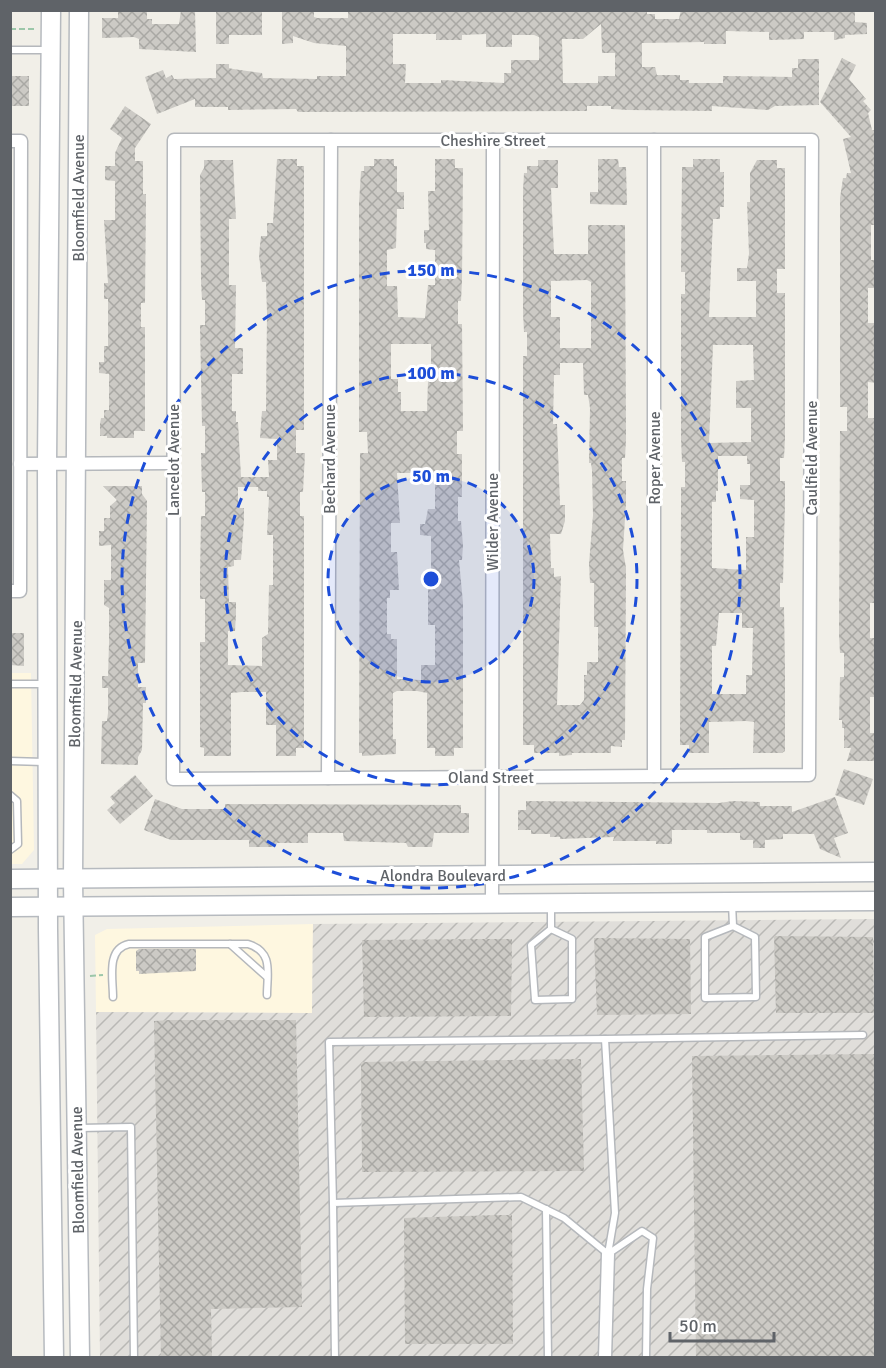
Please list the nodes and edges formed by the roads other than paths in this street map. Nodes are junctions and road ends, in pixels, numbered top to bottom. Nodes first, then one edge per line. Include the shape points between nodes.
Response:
1 (80, 10) edge
2 (51, 20) edge
3 (10, 50) edge
4 (51, 51) junction
5 (10, 141) edge
6 (174, 141) joint
7 (331, 141) junction
8 (493, 141) junction
9 (654, 141) junction
10 (812, 141) joint
11 (173, 463) junction
12 (20, 464) junction
13 (47, 464) junction
14 (76, 464) junction
15 (15, 591) edge
16 (10, 684) edge
17 (48, 684) junction
18 (75, 684) junction
19 (10, 761) edge
20 (48, 762) junction
21 (809, 775) joint
22 (654, 776) junction
23 (492, 777) junction
24 (328, 778) junction
25 (173, 779) joint
26 (10, 795) edge
27 (10, 850) edge
28 (876, 872) edge
29 (492, 875) junction
30 (10, 879) edge
31 (48, 879) junction
32 (73, 879) junction
33 (876, 901) edge
34 (732, 902) junction
35 (551, 903) junction
36 (492, 904) junction
37 (74, 906) junction
38 (10, 907) edge
39 (48, 907) junction
40 (732, 926) junction
41 (551, 929) junction
42 (230, 944) junction
43 (267, 977) junction
44 (267, 995) dead end
45 (113, 997) dead end
46 (863, 1035) dead end
47 (605, 1039) junction
48 (76, 1128) junction
49 (333, 1203) junction
50 (546, 1209) junction
51 (608, 1254) junction
52 (54, 1358) edge
53 (80, 1358) edge
54 (134, 1358) edge
55 (335, 1358) edge
56 (548, 1358) edge
57 (605, 1358) edge
58 (646, 1358) edge

1 - 14 main road, Bloomfield Avenue
2 - 4 main road, Bloomfield Avenue
3 - 4 lane
4 - 13 main road, Bloomfield Avenue
5 - 12 street via 21,141
6 - 7 street, Cheshire Street
6 - 11 street, Lancelot Avenue
7 - 8 street, Cheshire Street
7 - 24 street, Bechard Avenue
8 - 9 street, Cheshire Street
8 - 23 street, Wilder Avenue
9 - 10 street, Cheshire Street
9 - 22 street, Roper Avenue
10 - 21 street, Caulfield Avenue
11 - 14 street
11 - 25 street, Lancelot Avenue
12 - 13 street
12 - 15 street
13 - 14 street
13 - 17 main road, Bloomfield Avenue
14 - 18 main road, Bloomfield Avenue
16 - 17 lane
17 - 18 main road
17 - 20 main road, Bloomfield Avenue
18 - 32 main road, Bloomfield Avenue
19 - 20 lane
20 - 31 main road, Bloomfield Avenue
21 - 22 street, Oland Street
22 - 23 street, Oland Street
23 - 24 street, Oland Street
23 - 29 street, Wilder Avenue
24 - 25 street, Oland Street
26 - 27 lane via 17,801 20,831 18,844
28 - 29 main road, Alondra Boulevard
29 - 32 main road, Alondra Boulevard
29 - 36 street, Wilder Avenue
30 - 31 main road, Alondra Boulevard
31 - 32 main road, Alondra Boulevard
31 - 39 main road, Bloomfield Avenue
32 - 37 main road, Bloomfield Avenue
33 - 34 main road, Alondra Boulevard
34 - 35 main road, Alondra Boulevard
34 - 40 lane
35 - 36 main road, Alondra Boulevard
35 - 41 lane
36 - 37 main road, Alondra Boulevard
37 - 39 main road, Alondra Boulevard
37 - 48 main road, Bloomfield Avenue
38 - 39 main road, Alondra Boulevard
39 - 52 main road, Bloomfield Avenue
40 - 40 lane via 705,937 705,998 756,997 755,937
41 - 41 lane via 531,945 535,1000 572,999 572,939
42 - 43 lane
42 - 43 lane via 258,947 265,954
42 - 45 lane via 120,946 112,964
43 - 44 lane
46 - 47 lane
47 - 49 lane via 329,1042
47 - 51 lane via 615,1213
48 - 53 main road, Bloomfield Avenue
48 - 54 lane via 131,1127
49 - 50 lane via 521,1197
49 - 55 lane
50 - 51 lane via 564,1218
50 - 56 lane
51 - 57 street
51 - 58 lane via 642,1231 653,1238 647,1289

